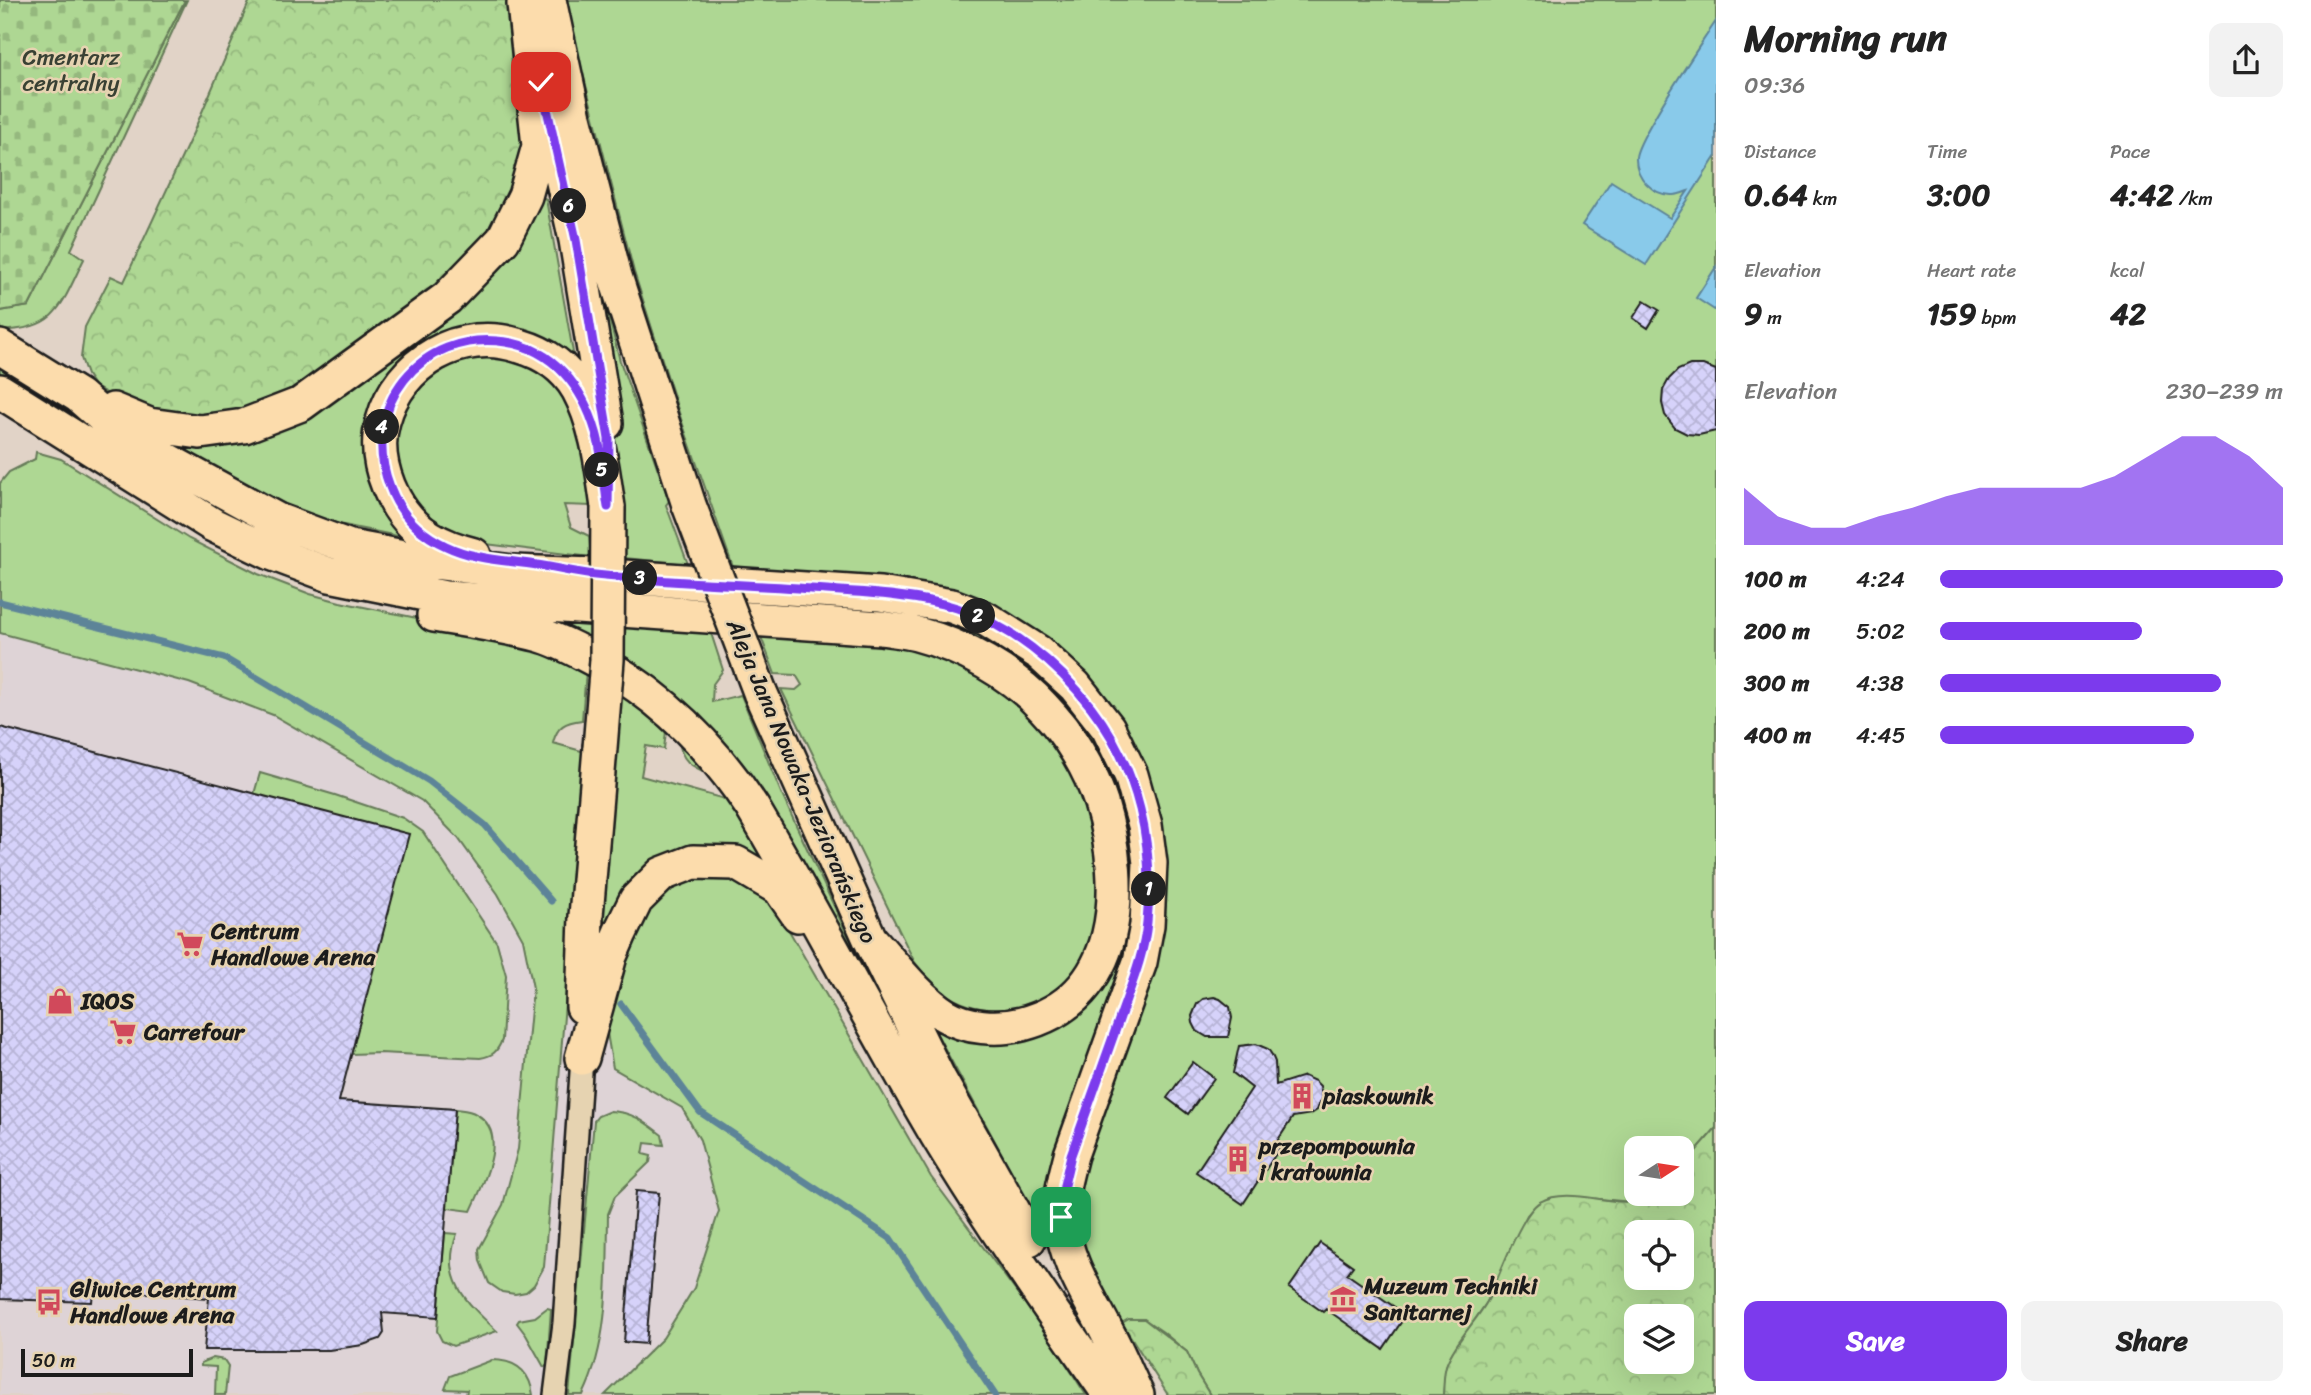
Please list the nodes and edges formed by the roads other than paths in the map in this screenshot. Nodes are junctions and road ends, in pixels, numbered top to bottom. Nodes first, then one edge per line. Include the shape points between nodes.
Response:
1 (532, 1) edge
2 (0, 347) edge
3 (0, 390) edge
4 (79, 396) junction
5 (608, 507) junction
6 (330, 575) junction
7 (593, 575) junction
8 (870, 939) junction
9 (867, 1014) junction
10 (582, 1058) junction
11 (555, 1395) edge
12 (1110, 1395) edge
13 (1127, 1395) edge
14 (1137, 1395) edge

1 - 4 main road via 539,146 525,196 503,240 447,298 301,404 244,426 200,432 149,425
1 - 5 main road via 609,439
1 - 8 main road, Aleja Jana Nowaka-Jeziorańskiego, bridge via 574,117 615,276 689,505 760,692
2 - 4 main road
3 - 6 main road via 213,525
4 - 7 main road via 112,425 198,478 277,520 350,547 513,572
5 - 7 main road via 597,433 578,389 549,358 533,350 510,342 481,340 438,351 405,377 382,421 380,448 392,494 405,516 428,537 486,559
5 - 10 main road, bridge via 607,660 586,916
6 - 8 main road via 445,598 881,628 917,634 986,663 1044,707 1084,764 1100,802 1109,836 1113,907 1099,965 1085,987 1063,1007 1039,1019 1013,1026 970,1026 944,1014
6 - 9 main road via 362,598 385,607 541,636 612,668 663,705 701,739 735,781
7 - 14 main road via 880,594 952,606 986,619 1038,652 1075,686 1108,728 1130,775 1145,825 1150,863 1147,926 1140,962 1071,1155 1061,1217 1068,1255
8 - 13 main road, Aleja Jana Nowaka-Jeziorańskiego via 939,1079 1017,1219
9 - 10 main road via 780,888 736,863 693,862 662,874 636,900 610,956
9 - 12 main road via 1002,1238
10 - 11 street

